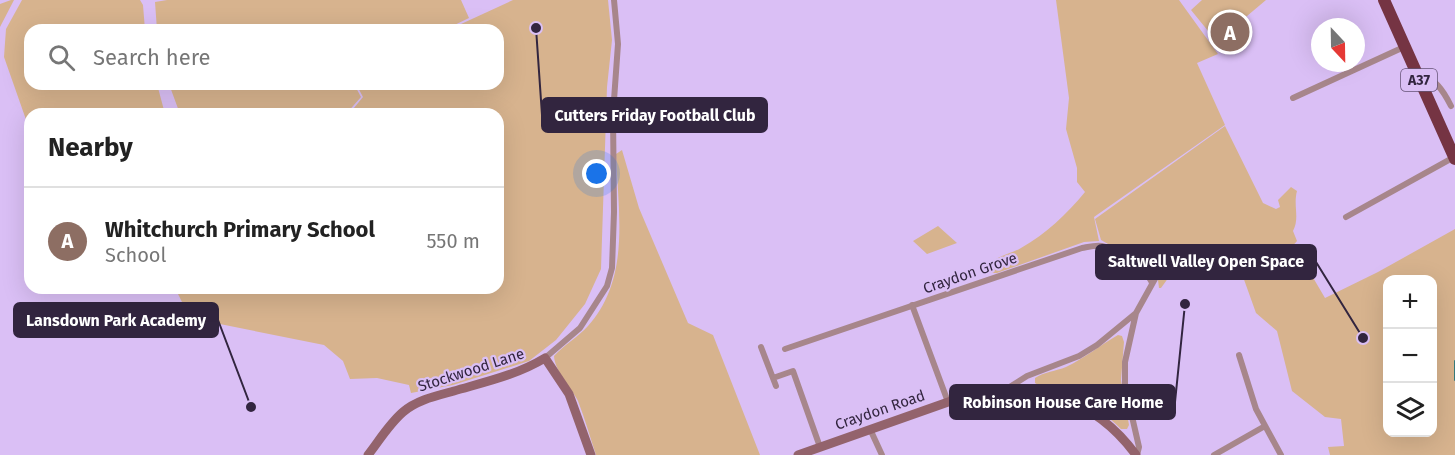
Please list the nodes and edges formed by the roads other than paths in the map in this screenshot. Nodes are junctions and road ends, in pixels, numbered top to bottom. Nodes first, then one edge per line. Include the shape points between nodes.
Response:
1 (614, 0) edge
2 (1384, 0) edge
3 (1404, 47) junction
4 (1416, 73) junction
5 (1293, 98) dead end
6 (1451, 106) dead end
7 (1455, 158) edge
8 (1346, 217) dead end
9 (1154, 280) joint
10 (912, 305) junction
11 (1136, 313) junction
12 (761, 348) dead end
13 (785, 349) dead end
14 (1239, 355) dead end
15 (545, 358) junction
16 (773, 378) junction
17 (776, 386) dead end
18 (1008, 388) junction
19 (948, 402) junction
20 (1265, 426) junction
21 (870, 429) junction
22 (820, 447) junction
23 (368, 455) edge
24 (591, 455) edge
25 (798, 455) edge
26 (882, 455) edge
27 (1137, 455) edge
28 (1215, 455) edge
29 (1281, 455) edge

1 - 15 street, Stockwood Lane via 618,44 613,114 612,268 607,286 587,319
2 - 3 highway, A37
3 - 4 highway, A37
3 - 5 street
4 - 6 street via 1427,76 1441,88
4 - 7 highway, A37
7 - 8 street
9 - 10 street, Craydon Grove via 1115,250 1092,246
9 - 11 street, Craydon Road
10 - 13 street, Craydon Grove
10 - 19 street
11 - 18 street, Craydon Road via 1079,356 1027,376
11 - 27 street, Craydon Road via 1125,362 1125,386 1139,447
12 - 16 street
14 - 20 street
15 - 23 street, Stockwood Lane via 530,368 415,404 392,423
15 - 24 street via 569,394
16 - 17 street
16 - 22 street via 793,371
18 - 19 street, Craydon Road
18 - 27 street, Craydon Road via 1049,394 1086,408 1116,430
19 - 21 street, Craydon Road
20 - 28 street
20 - 29 street
21 - 22 street, Craydon Road
21 - 26 street
22 - 25 street, Craydon Road

